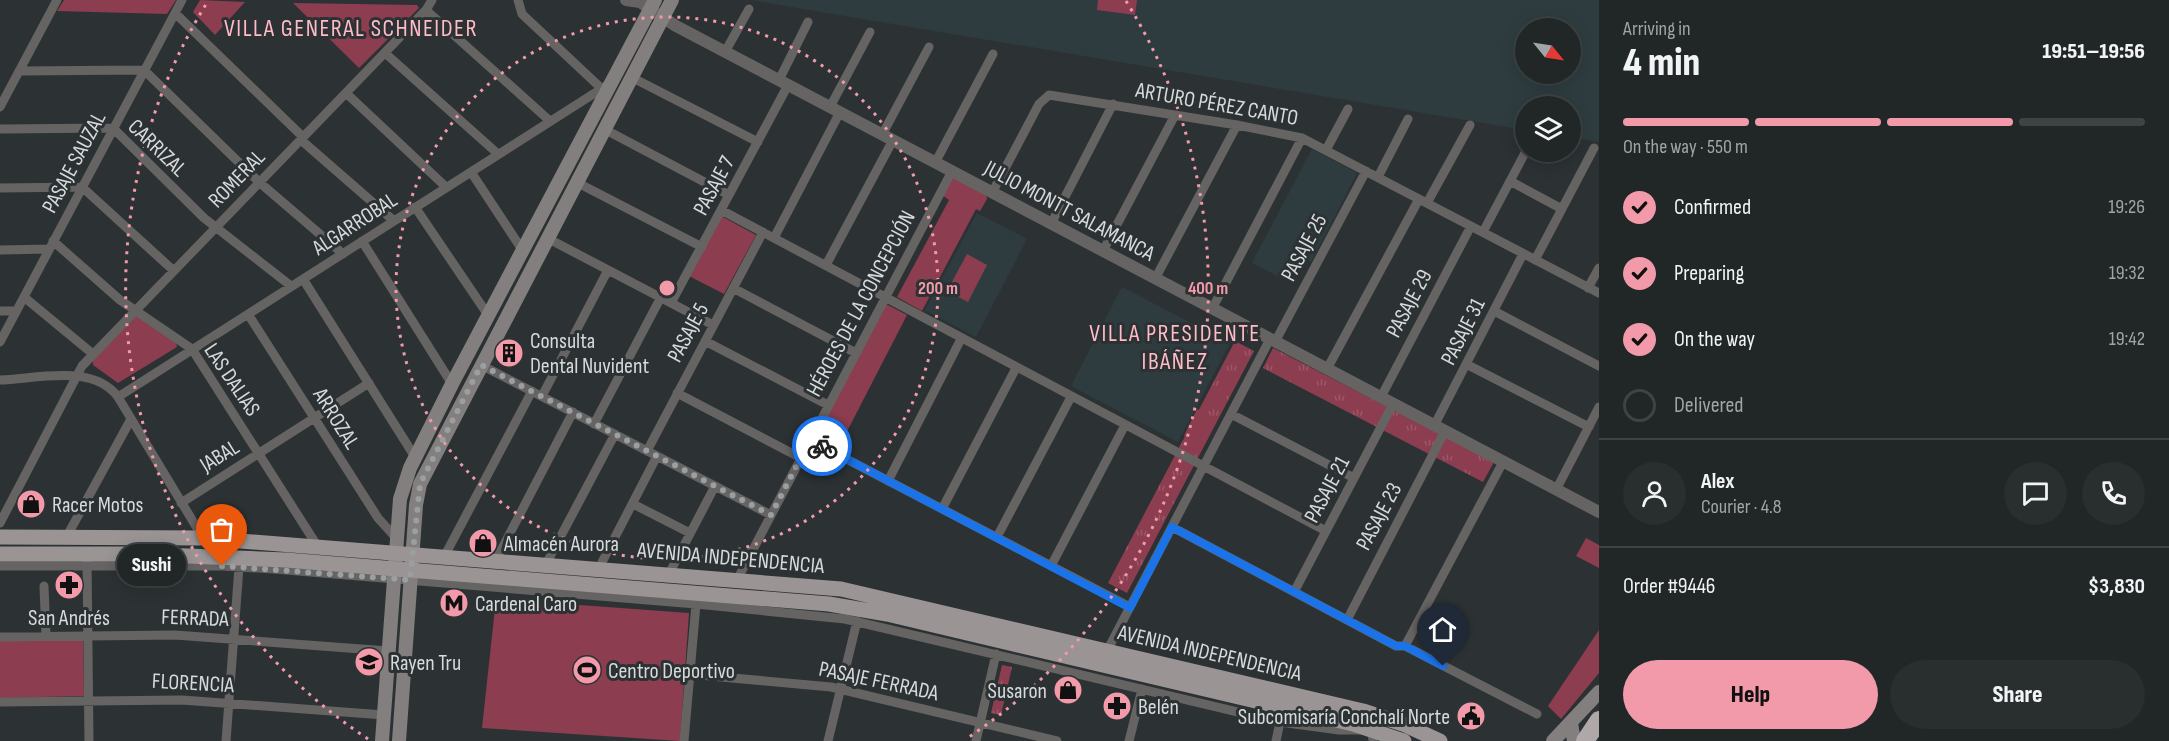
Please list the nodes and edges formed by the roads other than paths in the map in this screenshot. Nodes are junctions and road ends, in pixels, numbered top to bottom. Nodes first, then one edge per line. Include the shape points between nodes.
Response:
1 (57, 0) edge
2 (182, 0) edge
3 (432, 0) edge
4 (518, 0) edge
5 (626, 0) edge
6 (672, 0) edge
7 (653, 5) edge
8 (748, 9) dead end
9 (426, 10) junction
10 (175, 13) junction
11 (662, 18) junction
12 (808, 22) dead end
13 (870, 32) dead end
14 (928, 47) dead end
15 (728, 48) junction
16 (385, 53) junction
17 (993, 54) dead end
18 (144, 70) junction
19 (19, 72) junction
20 (631, 77) junction
21 (783, 82) junction
22 (0, 83) edge
23 (606, 85) junction
24 (11, 86) junction
25 (345, 93) junction
26 (1113, 104) junction
27 (0, 107) edge
28 (1348, 109) dead end
29 (835, 110) junction
30 (1175, 115) junction
31 (1408, 119) dead end
32 (550, 121) junction
33 (1238, 125) junction
34 (1470, 125) dead end
35 (0, 129) edge
36 (113, 129) junction
37 (604, 129) junction
38 (888, 137) junction
39 (302, 138) junction
40 (1302, 138) junction
41 (758, 142) junction
42 (1594, 148) dead end
43 (1326, 150) junction
44 (498, 154) junction
45 (1520, 162) edge
46 (935, 163) junction
47 (951, 171) junction
48 (1366, 171) junction
49 (471, 172) junction
50 (1378, 177) junction
51 (1510, 181) junction
52 (259, 182) junction
53 (576, 182) junction
54 (82, 187) junction
55 (446, 187) junction
56 (0, 188) edge
57 (992, 193) junction
58 (729, 195) junction
59 (1423, 201) junction
60 (415, 207) junction
61 (1562, 208) junction
62 (721, 210) junction
63 (394, 221) junction
64 (1051, 224) junction
65 (1471, 226) junction
66 (216, 227) junction
67 (762, 232) junction
68 (1483, 232) junction
69 (547, 238) junction
70 (774, 238) junction
71 (362, 242) junction
72 (51, 245) junction
73 (702, 247) junction
74 (0, 250) edge
75 (523, 251) junction
76 (1103, 251) junction
77 (343, 254) junction
78 (1523, 254) junction
79 (1535, 260) junction
80 (826, 265) junction
81 (1599, 268) edge
82 (608, 270) junction
83 (174, 271) junction
84 (303, 279) junction
85 (1155, 279) junction
86 (291, 286) junction
87 (733, 288) junction
88 (1588, 288) junction
89 (1599, 293) edge
90 (24, 297) junction
91 (661, 297) junction
92 (885, 298) junction
93 (671, 303) junction
94 (1212, 309) junction
95 (135, 310) junction
96 (0, 311) edge
97 (16, 311) junction
98 (1494, 311) junction
99 (248, 314) junction
100 (488, 315) junction
101 (713, 325) junction
102 (961, 339) junction
103 (705, 340) junction
104 (1273, 341) junction
105 (0, 342) edge
106 (192, 350) junction
107 (856, 353) junction
108 (93, 354) junction
109 (1467, 364) junction
110 (481, 365) junction
111 (1599, 366) edge
112 (1016, 368) junction
113 (1327, 369) junction
114 (77, 377) junction
115 (3, 380) edge
116 (369, 383) junction
117 (452, 384) junction
118 (0, 390) edge
119 (532, 391) junction
120 (677, 393) junction
121 (542, 396) junction
122 (118, 397) junction
123 (1071, 397) junction
124 (1381, 397) junction
125 (1393, 404) junction
126 (828, 405) junction
127 (1599, 407) edge
128 (573, 412) junction
129 (1231, 414) junction
130 (314, 418) junction
131 (131, 419) junction
132 (594, 424) junction
133 (1125, 426) junction
134 (1588, 427) junction
135 (1440, 428) junction
136 (615, 434) junction
137 (810, 440) junction
138 (647, 451) junction
139 (259, 453) junction
140 (657, 456) junction
141 (416, 457) junction
142 (801, 458) junction
143 (1503, 462) junction
144 (1203, 467) junction
145 (1354, 478) junction
146 (888, 481) junction
147 (715, 486) junction
148 (1556, 490) junction
149 (181, 503) junction
150 (633, 504) junction
151 (942, 509) junction
152 (1599, 512) edge
153 (771, 515) junction
154 (0, 523) edge
155 (1172, 527) junction
156 (1326, 531) junction
157 (690, 533) junction
158 (67, 536) junction
159 (0, 537) edge
160 (997, 537) junction
161 (203, 538) junction
162 (397, 546) junction
163 (318, 547) junction
164 (0, 554) edge
165 (412, 554) junction
166 (444, 557) junction
167 (87, 559) junction
168 (496, 560) junction
169 (546, 564) junction
170 (0, 566) edge
171 (1051, 566) junction
172 (239, 567) junction
173 (599, 568) junction
174 (395, 574) junction
175 (669, 574) junction
176 (411, 575) junction
177 (737, 580) junction
178 (45, 586) dead end
179 (1294, 592) junction
180 (696, 604) junction
181 (1130, 608) junction
182 (1347, 620) junction
183 (857, 621) junction
184 (88, 635) junction
185 (46, 636) junction
186 (0, 637) edge
187 (234, 637) junction
188 (1405, 646) junction
189 (388, 651) junction
190 (1107, 651) junction
191 (996, 654) junction
192 (387, 666) junction
193 (404, 667) junction
194 (689, 674) junction
195 (840, 689) junction
196 (1142, 689) junction
197 (1599, 693) edge
198 (89, 700) junction
199 (0, 702) edge
200 (229, 703) junction
201 (1537, 714) dead end
202 (384, 715) junction
203 (1280, 722) junction
204 (980, 723) junction
205 (1571, 723) junction
206 (1372, 735) edge
207 (89, 741) edge
208 (226, 741) edge
209 (382, 741) edge
210 (399, 741) edge
211 (684, 741) edge
212 (695, 741) edge
213 (828, 741) edge
214 (976, 741) edge
215 (1057, 741) edge
216 (1129, 741) edge
217 (1276, 741) edge
218 (1404, 741) edge
219 (1440, 741) edge
220 (1553, 741) edge
221 (1574, 741) edge

1 - 19 street
2 - 10 street, PASAJE SAUZAL
3 - 9 street, ROMERAL
4 - 23 street via 522,14
5 - 7 street, JULIO MONTT SALAMANCA
6 - 11 main road
7 - 11 street, JULIO MONTT SALAMANCA
7 - 23 main road
8 - 15 street
9 - 16 street, ROMERAL
9 - 32 street
10 - 18 street, PASAJE SAUZAL
10 - 39 street
11 - 15 street, JULIO MONTT SALAMANCA
11 - 20 main road
12 - 21 street, PASAJE 7
13 - 29 street
14 - 38 street
15 - 21 street, JULIO MONTT SALAMANCA
16 - 25 street, ROMERAL
16 - 44 street
17 - 46 street
18 - 19 street
18 - 36 street, PASAJE SAUZAL
18 - 52 street
19 - 24 street
20 - 37 main road
20 - 41 street
21 - 29 street, JULIO MONTT SALAMANCA
21 - 41 street, PASAJE 7
22 - 24 street
23 - 32 street, ALGARROBAL
23 - 75 main road
24 - 27 street
25 - 39 street, ROMERAL
25 - 55 street
26 - 30 street, ARTURO PÉREZ CANTO
26 - 57 street, ARTURO PÉREZ CANTO via 1055,95 1043,99
26 - 64 street
28 - 43 street
29 - 38 street, JULIO MONTT SALAMANCA
29 - 70 street
30 - 33 street, ARTURO PÉREZ CANTO
30 - 76 street
31 - 50 street
32 - 44 street, ALGARROBAL
33 - 40 street, ARTURO PÉREZ CANTO
33 - 85 street
34 - 59 street
35 - 36 street, CARRIZAL
36 - 54 street, PASAJE SAUZAL
36 - 66 street, CARRIZAL
37 - 53 main road
37 - 58 street
38 - 46 street, JULIO MONTT SALAMANCA
38 - 80 street
39 - 52 street, ROMERAL
39 - 63 street
40 - 43 street, ARTURO PÉREZ CANTO
40 - 94 street
41 - 58 street, PASAJE 7
42 - 61 street
43 - 48 street, ARTURO PÉREZ CANTO
44 - 49 street, ALGARROBAL
45 - 51 street
46 - 47 street, JULIO MONTT SALAMANCA
47 - 57 street, JULIO MONTT SALAMANCA
47 - 92 street, HÉROES DE LA CONCEPCIÓN
48 - 50 street, ARTURO PÉREZ CANTO
48 - 104 street, PASAJE 25
49 - 55 street, ALGARROBAL
49 - 75 street
50 - 59 street, ARTURO PÉREZ CANTO
51 - 61 street
51 - 68 street
52 - 66 street, ROMERAL
52 - 77 street
53 - 69 main road
53 - 73 street
54 - 56 street
54 - 72 street, PASAJE SAUZAL
54 - 83 street
55 - 60 street, ALGARROBAL
57 - 64 street, JULIO MONTT SALAMANCA
58 - 62 street, PASAJE 7
59 - 65 street, ARTURO PÉREZ CANTO
59 - 113 street
60 - 63 street, ALGARROBAL
60 - 100 street
61 - 79 street
62 - 67 street
62 - 73 street, PASAJE 7
63 - 71 street, ALGARROBAL
64 - 76 street, JULIO MONTT SALAMANCA
65 - 68 street, ARTURO PÉREZ CANTO
65 - 124 street, PASAJE 29
66 - 83 street, ROMERAL
66 - 86 street, CARRIZAL
67 - 70 street
67 - 87 street, PASAJE 5
68 - 78 street, ARTURO PÉREZ CANTO
69 - 82 street
69 - 110 main road
70 - 80 street
71 - 77 street, ALGARROBAL
71 - 117 street
72 - 74 street
72 - 90 street, PASAJE SAUZAL
72 - 95 street, LAS DALIAS
73 - 93 street, PASAJE 7
75 - 100 main road
76 - 85 street, JULIO MONTT SALAMANCA
77 - 84 street, ALGARROBAL
78 - 79 street, ARTURO PÉREZ CANTO
78 - 98 street, PASAJE 31
79 - 88 street, ARTURO PÉREZ CANTO
80 - 92 street
81 - 88 street
82 - 91 street
82 - 121 street
83 - 95 street, ROMERAL
84 - 86 street, ALGARROBAL
84 - 116 street
85 - 94 street, JULIO MONTT SALAMANCA
86 - 99 street, ALGARROBAL
87 - 101 street, PASAJE 5
87 - 107 street
88 - 89 street, ARTURO PÉREZ CANTO
90 - 97 street, PASAJE SAUZAL
90 - 108 street
91 - 93 street
91 - 132 street
92 - 102 street
92 - 107 street, HÉROES DE LA CONCEPCIÓN
93 - 101 street
94 - 104 street, JULIO MONTT SALAMANCA
95 - 106 street, LAS DALIAS
95 - 108 street, ROMERAL
96 - 97 street
97 - 105 street, PASAJE SAUZAL
98 - 109 street, PASAJE 31
98 - 111 street
99 - 106 street, ALGARROBAL
99 - 130 street, ARROZAL
100 - 117 main road
101 - 103 street, PASAJE 5
102 - 112 street
102 - 146 street
103 - 120 street, PASAJE 5
103 - 126 street
104 - 113 street, JULIO MONTT SALAMANCA
104 - 129 street, PASAJE 25
106 - 122 street, ALGARROBAL
106 - 139 street, LAS DALIAS
107 - 126 street, HÉROES DE LA CONCEPCIÓN
108 - 114 street, ROMERAL
109 - 134 street
109 - 135 street, PASAJE 31
110 - 119 street
110 - 165 main road via 420,484
112 - 123 street
112 - 151 street
113 - 124 street, JULIO MONTT SALAMANCA
114 - 115 street
114 - 122 street via 103,383
114 - 154 street, ROMERAL
115 - 118 street
116 - 130 street, JABAL
116 - 141 street
117 - 141 main road
119 - 121 street
119 - 166 street
120 - 138 street, PASAJE 5
120 - 142 street
121 - 128 street
122 - 131 street
123 - 133 street
123 - 160 street
124 - 125 street, JULIO MONTT SALAMANCA
125 - 135 street, JULIO MONTT SALAMANCA
125 - 145 street, PASAJE 21
126 - 137 street, HÉROES DE LA CONCEPCIÓN
127 - 134 street
128 - 132 street
128 - 168 street
129 - 144 street, PASAJE 25
129 - 145 street
130 - 139 street, JABAL
130 - 162 street, ARROZAL
131 - 149 street
131 - 158 street
132 - 136 street
133 - 144 street
133 - 171 street
134 - 148 street
135 - 143 street, JULIO MONTT SALAMANCA
135 - 182 street, PASAJE 23
136 - 138 street
136 - 169 street
137 - 142 street, HÉROES DE LA CONCEPCIÓN
137 - 146 street
138 - 140 street
139 - 149 street, JABAL
139 - 163 street, LAS DALIAS
140 - 147 street
140 - 150 street
141 - 162 main road via 402,490
142 - 153 street, HÉROES DE LA CONCEPCIÓN
143 - 148 street, JULIO MONTT SALAMANCA
143 - 188 street
144 - 155 street, PASAJE 25
144 - 156 street
145 - 156 street, PASAJE 21
146 - 151 street
147 - 153 street
147 - 157 street
148 - 152 street, JULIO MONTT SALAMANCA
149 - 161 street
150 - 157 street
150 - 173 street
151 - 160 street
153 - 177 street, HÉROES DE LA CONCEPCIÓN
155 - 179 street
155 - 181 street, PASAJE 25
156 - 179 street, PASAJE 21
157 - 175 street
158 - 159 main road, AVENIDA INDEPENDENCIA
158 - 161 main road, AVENIDA INDEPENDENCIA
160 - 171 street
161 - 163 main road, AVENIDA INDEPENDENCIA
162 - 163 main road, AVENIDA INDEPENDENCIA
162 - 165 main road, AVENIDA INDEPENDENCIA
162 - 174 main road
164 - 167 main road, AVENIDA INDEPENDENCIA
165 - 166 main road, AVENIDA INDEPENDENCIA
165 - 176 main road
166 - 168 main road, AVENIDA INDEPENDENCIA
167 - 170 street, AVENIDA INDEPENDENCIA
167 - 172 street, AVENIDA INDEPENDENCIA
167 - 174 main road, AVENIDA INDEPENDENCIA via 251,558
167 - 184 street
168 - 169 main road, AVENIDA INDEPENDENCIA
169 - 173 main road, AVENIDA INDEPENDENCIA
171 - 181 street
172 - 174 street, AVENIDA INDEPENDENCIA
172 - 187 street
173 - 175 main road, AVENIDA INDEPENDENCIA
174 - 176 main road, AVENIDA INDEPENDENCIA
174 - 189 main road
175 - 177 main road, AVENIDA INDEPENDENCIA
176 - 180 street, AVENIDA INDEPENDENCIA
176 - 193 main road
176 - 206 main road, AVENIDA INDEPENDENCIA via 849,607
177 - 190 main road, AVENIDA INDEPENDENCIA via 858,592
178 - 185 street
179 - 182 street
180 - 183 street, AVENIDA INDEPENDENCIA
180 - 194 street
181 - 190 street, PASAJE 25
182 - 188 street via 1396,646
183 - 191 street, AVENIDA INDEPENDENCIA
183 - 195 street
184 - 185 street, FERRADA
184 - 187 street, FERRADA
184 - 198 street
185 - 186 street, FERRADA
187 - 189 street, FERRADA
187 - 200 street
188 - 201 street
189 - 192 main road
190 - 219 main road, AVENIDA INDEPENDENCIA via 1363,711
191 - 196 street, AVENIDA INDEPENDENCIA
191 - 204 street
192 - 193 main road via 396,671
192 - 202 main road
193 - 210 main road
194 - 195 street, PASAJE FERRADA
194 - 211 street
195 - 204 street, PASAJE FERRADA
195 - 213 street
196 - 203 street, AVENIDA INDEPENDENCIA
196 - 216 street
197 - 205 main road
198 - 199 street, FLORENCIA
198 - 200 street, FLORENCIA
198 - 207 street
200 - 202 street, FLORENCIA
200 - 208 street
202 - 209 main road
203 - 206 street, AVENIDA INDEPENDENCIA
203 - 217 street
204 - 214 street
204 - 215 street, PASAJE FERRADA
205 - 220 main road
205 - 221 main road
206 - 218 main road, AVENIDA INDEPENDENCIA
211 - 212 street

